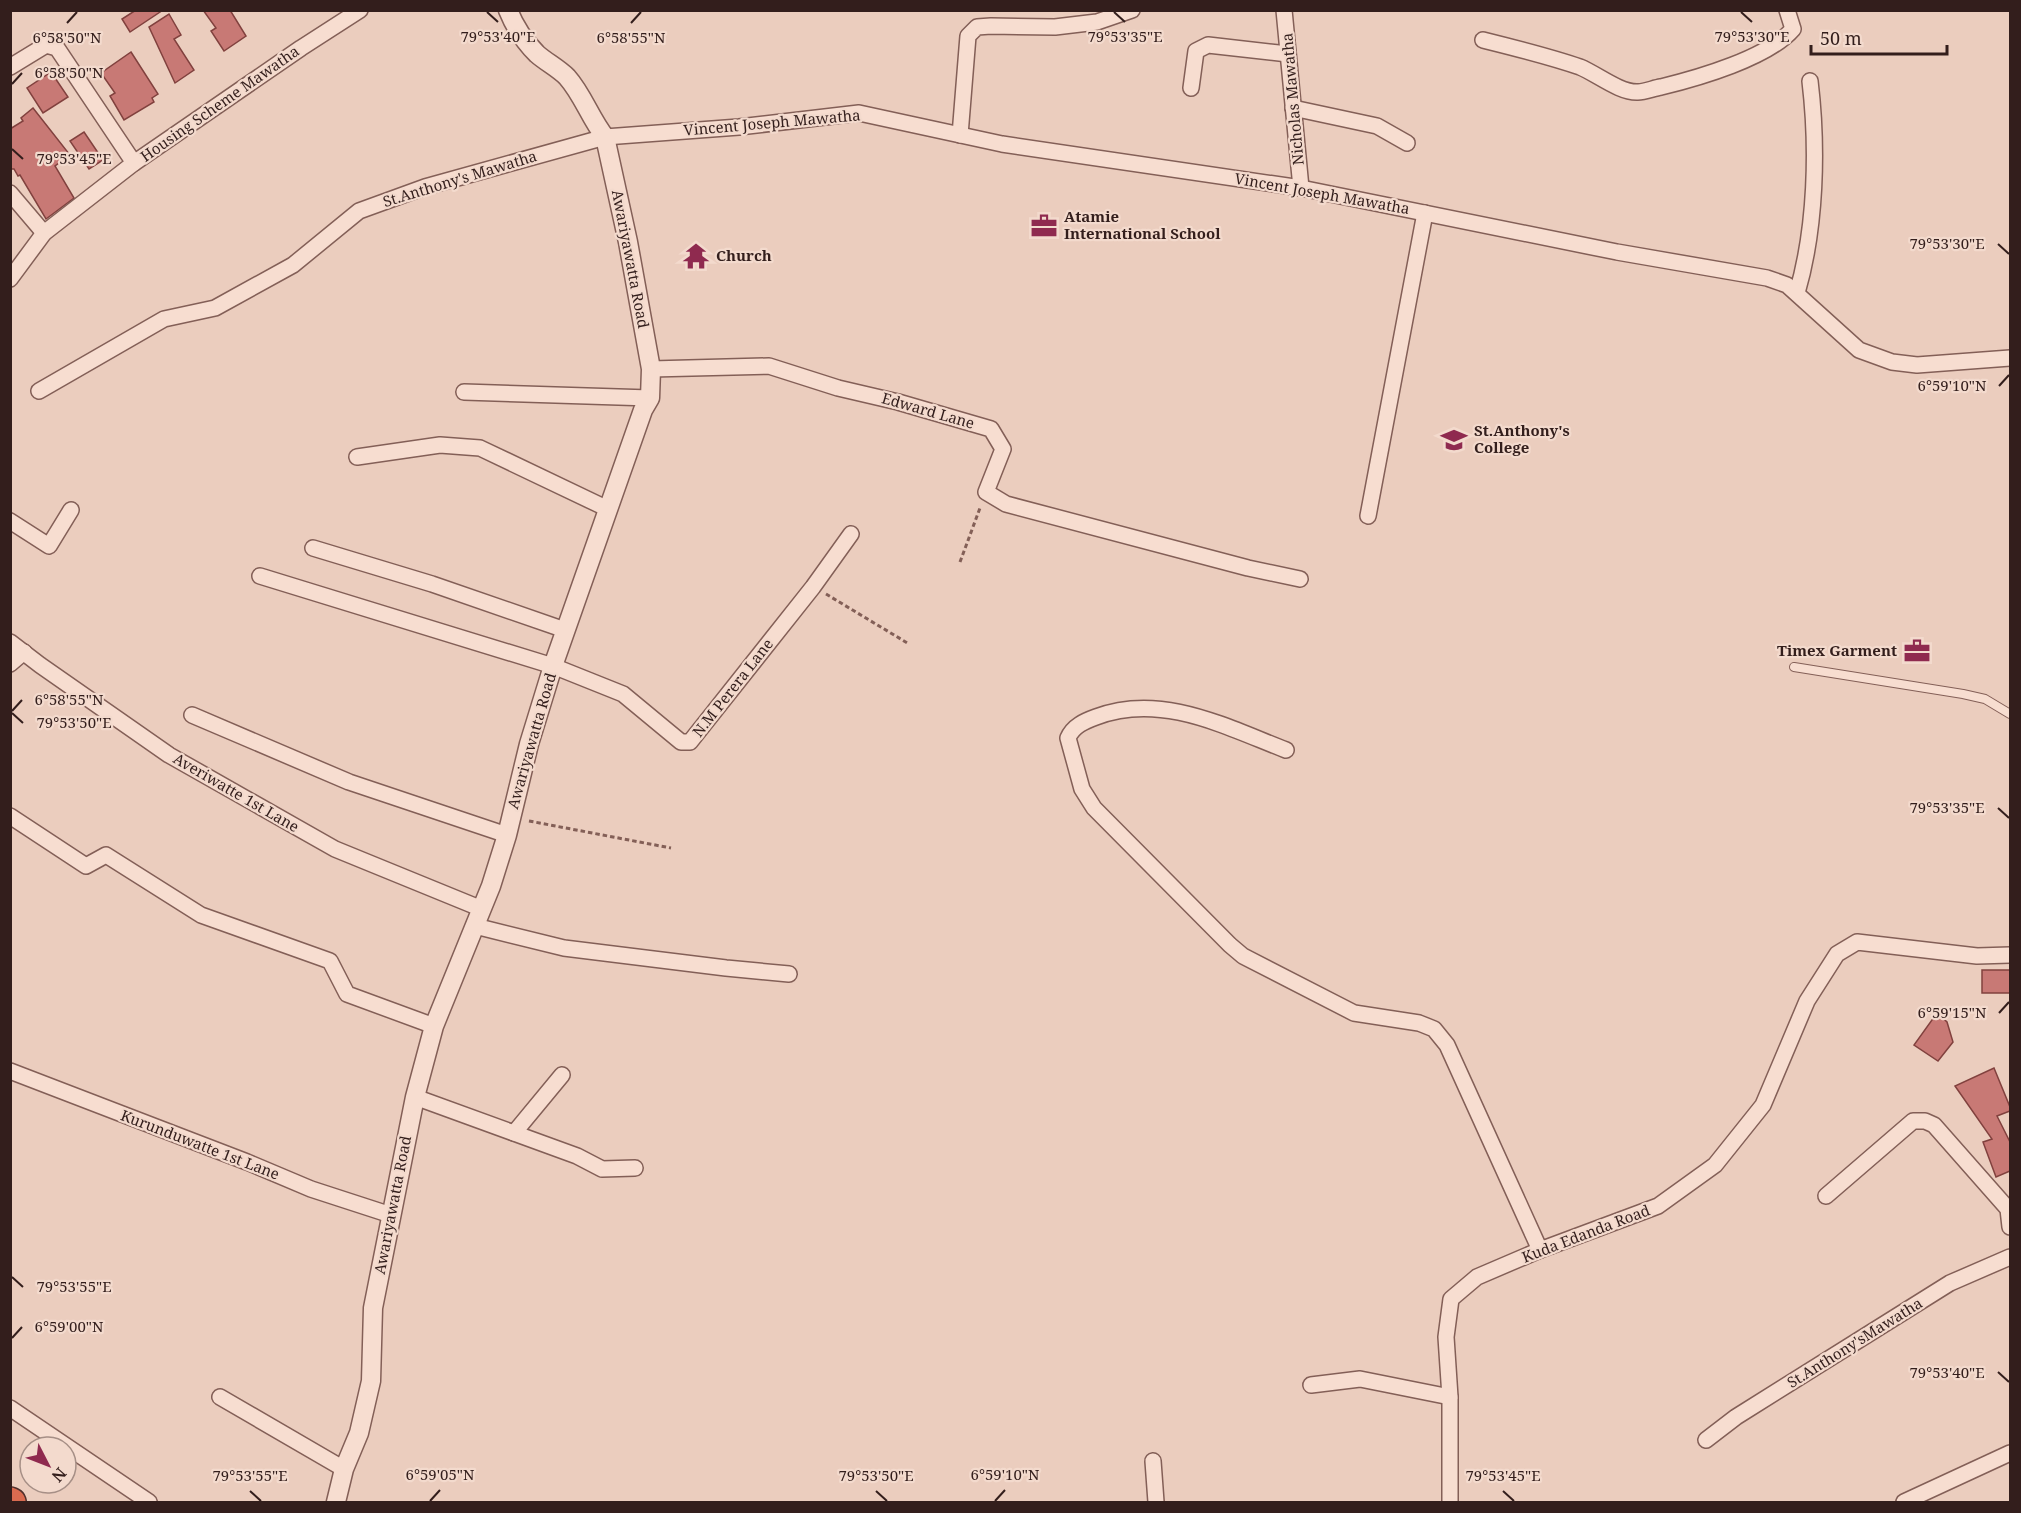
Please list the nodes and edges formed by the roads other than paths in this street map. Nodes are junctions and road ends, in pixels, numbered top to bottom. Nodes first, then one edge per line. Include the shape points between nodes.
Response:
1 (360, 10) edge
2 (507, 10) edge
3 (1132, 10) edge
4 (1284, 10) edge
5 (1787, 10) edge
6 (1483, 40) dead end
7 (1288, 54) junction
8 (10, 67) edge
9 (1810, 81) dead end
10 (1191, 88) dead end
11 (1293, 108) junction
12 (960, 135) junction
13 (605, 137) junction
14 (1407, 143) dead end
15 (134, 163) junction
16 (1301, 188) junction
17 (10, 193) edge
18 (1425, 213) junction
19 (44, 233) junction
20 (10, 279) edge
21 (1797, 293) junction
22 (2010, 358) edge
23 (651, 369) junction
24 (39, 391) dead end
25 (464, 392) dead end
26 (650, 398) junction
27 (357, 457) dead end
28 (608, 509) junction
29 (70, 510) dead end
30 (1368, 516) dead end
31 (10, 521) edge
32 (851, 534) dead end
33 (313, 548) dead end
34 (260, 576) dead end
35 (1300, 579) dead end
36 (564, 630) junction
37 (10, 642) edge
38 (24, 652) junction
39 (10, 664) edge
40 (553, 666) junction
41 (1794, 667) dead end
42 (2010, 714) edge
43 (192, 715) dead end
44 (1286, 750) dead end
45 (10, 816) edge
46 (509, 826) junction
47 (478, 918) junction
48 (2010, 956) edge
49 (789, 974) dead end
50 (434, 1026) junction
51 (10, 1071) edge
52 (562, 1075) dead end
53 (415, 1097) junction
54 (514, 1133) junction
55 (635, 1168) dead end
56 (1826, 1196) dead end
57 (391, 1215) junction
58 (2010, 1227) edge
59 (1540, 1250) junction
60 (2010, 1257) edge
61 (1311, 1385) dead end
62 (220, 1397) dead end
63 (1450, 1397) junction
64 (10, 1408) edge
65 (1706, 1440) dead end
66 (2010, 1453) edge
67 (1153, 1461) dead end
68 (344, 1469) junction
69 (149, 1503) edge
70 (336, 1503) edge
71 (1156, 1503) edge
72 (1450, 1503) edge
73 (1905, 1503) edge

1 - 15 street, Housing Scheme Mawatha
2 - 13 street, Awariyawatta Road via 536,53 566,76
3 - 12 street via 1097,22 1055,27 977,27 968,36
4 - 7 street, Nicholas Mawatha
5 - 6 street via 1793,29 1766,49 1685,81 1637,92 1582,68
7 - 10 street via 1208,45 1196,51
7 - 11 street, Nicholas Mawatha
8 - 15 street via 46,45 57,48
9 - 21 street via 1815,122 1810,228
11 - 14 street via 1377,126
11 - 16 street, Nicholas Mawatha
12 - 13 street, Vincent Joseph Mawatha via 859,113
12 - 16 street, Vincent Joseph Mawatha
13 - 23 street, Awariyawatta Road
13 - 24 street, St.Anthony's Mawatha via 425,187 359,211 293,265 214,308 164,319
15 - 19 street, Housing Scheme Mawatha
16 - 18 street, Vincent Joseph Mawatha
17 - 19 street
18 - 21 street, Vincent Joseph Mawatha via 1767,278 1788,285
18 - 30 street
19 - 20 street, Housing Scheme Mawatha
21 - 22 street, Vincent Joseph Mawatha via 1859,350 1892,362 1917,365
23 - 26 street, Awariyawatta Road
23 - 35 street, Edward Lane via 769,366 991,429 1003,449 986,492 1006,504
25 - 26 street
26 - 28 street, Awariyawatta Road
27 - 28 street via 440,445 480,448
28 - 36 street, Awariyawatta Road
29 - 31 street via 49,546
32 - 40 street, N.M Perera Lane via 690,742 681,742 623,694
33 - 36 street
34 - 40 street
36 - 40 street, Awariyawatta Road
37 - 38 street, Averiwatte 1st Lane
38 - 39 street
38 - 47 street, Averiwatte 1st Lane via 169,755 335,849
40 - 46 street, Awariyawatta Road
41 - 42 lane via 1964,694 1985,699
43 - 46 street via 349,782
44 - 59 street via 1200,717 1161,708 1105,714 1074,728 1068,738 1086,797 1243,956 1354,1013 1434,1029 1447,1046
45 - 50 street via 86,866 106,855 201,915 330,961 347,994
46 - 47 street, Awariyawatta Road
47 - 49 street, Averiwatte 1st Lane via 564,948
47 - 50 street, Awariyawatta Road
48 - 59 street, Kuda Edanda Road via 1977,956 1857,942 1836,954 1807,1001 1763,1105 1716,1165 1658,1206
50 - 53 street, Awariyawatta Road
51 - 57 street, Kurunduwatte 1st Lane via 311,1189
52 - 54 street
53 - 54 street
53 - 57 street, Awariyawatta Road
54 - 55 street via 602,1168
56 - 58 street via 1913,1121 1925,1121 1934,1125 2008,1209
57 - 68 street, Awariyawatta Road via 373,1308 372,1381 359,1433
59 - 63 street, Kuda Edanda Road via 1477,1277 1451,1299 1446,1337
60 - 65 street, St.Anthony'sMawatha via 1950,1283 1736,1417
61 - 63 street via 1360,1379
62 - 68 street
63 - 72 street, Kuda Edanda Road
64 - 69 street
66 - 73 street
67 - 71 street
68 - 70 street, Awariyawatta Road

